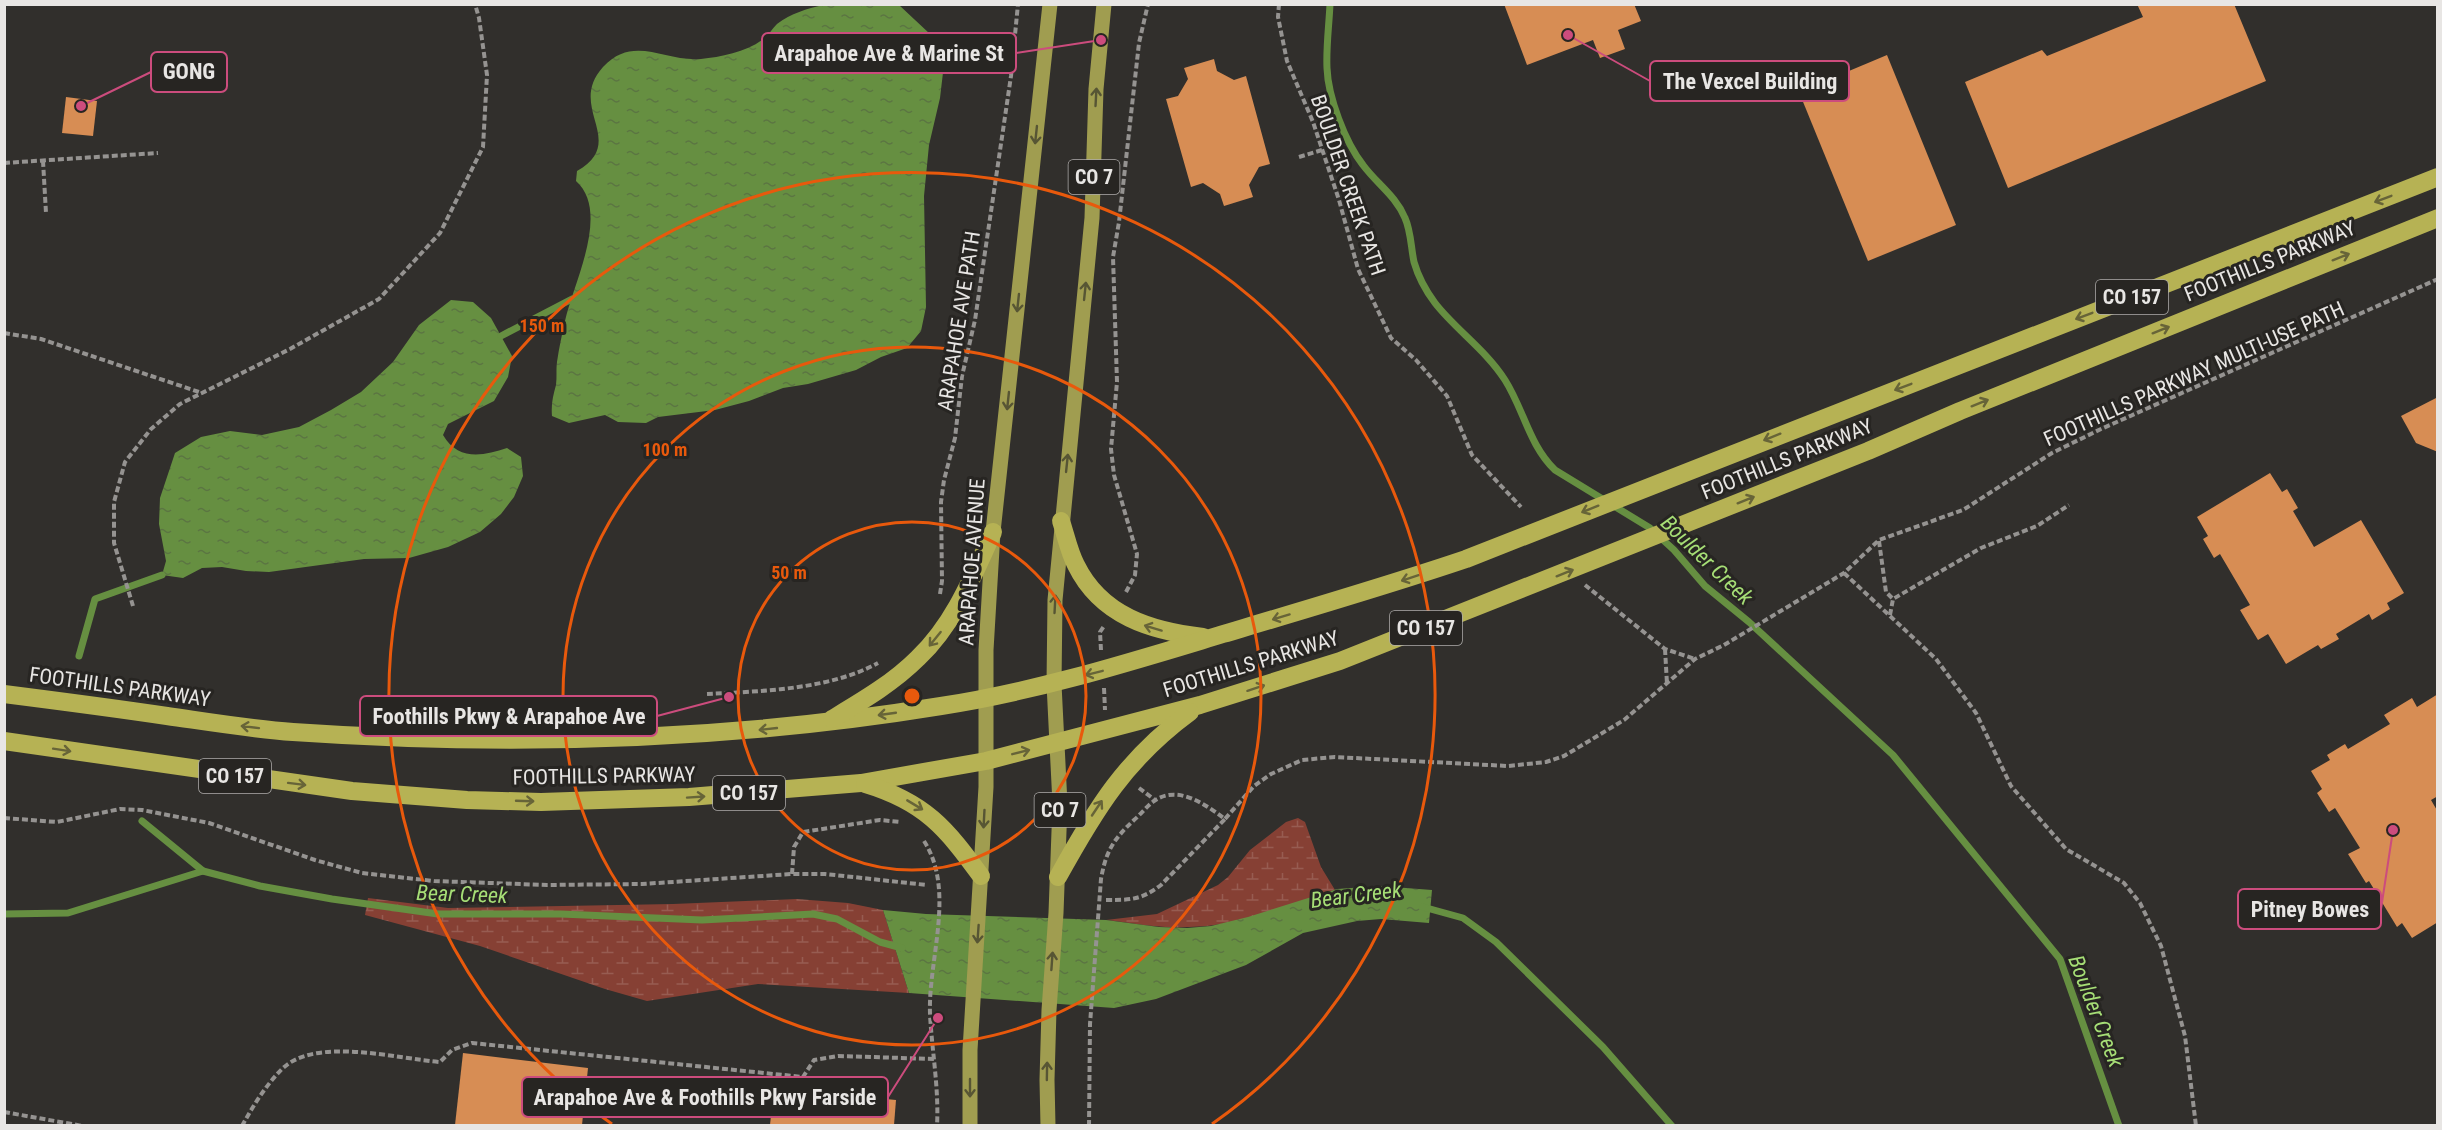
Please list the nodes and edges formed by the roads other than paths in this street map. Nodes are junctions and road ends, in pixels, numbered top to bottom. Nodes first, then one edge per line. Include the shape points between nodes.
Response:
1 (1050, 4) edge
2 (1104, 4) edge
3 (2438, 177) edge
4 (2438, 218) edge
5 (1061, 521) junction
6 (993, 532) junction
7 (1210, 638) junction
8 (1054, 684) junction
9 (4, 694) edge
10 (986, 697) junction
11 (1200, 705) junction
12 (826, 723) junction
13 (4, 741) edge
14 (1057, 743) junction
15 (986, 761) junction
16 (861, 783) junction
17 (981, 876) junction
18 (1058, 877) junction
19 (970, 1125) edge
20 (1048, 1125) edge

1 -> 6 main road, ARAPAHOE AVENUE
5 -> 2 main road, CO 7 via 1092,218 1096,89
3 -> 7 highway, FOOTHILLS PARKWAY / CO 157 via 1466,559
11 -> 4 highway, FOOTHILLS PARKWAY / CO 157 via 1340,661 1511,594
7 -> 5 highway via 1156,630 1114,609 1092,590 1076,566
8 -> 5 main road, CO 7
6 - 10 main road, ARAPAHOE AVENUE
6 -> 12 highway via 956,609 930,646 892,680
7 -> 8 highway, FOOTHILLS PARKWAY / CO 157
8 - 10 highway, FOOTHILLS PARKWAY / CO 157
8 - 14 main road, CO 7
12 -> 9 highway, FOOTHILLS PARKWAY / CO 157 via 599,740 346,734 273,730
10 -> 12 highway, FOOTHILLS PARKWAY / CO 157
10 - 15 main road, ARAPAHOE AVENUE
11 - 14 highway, FOOTHILLS PARKWAY / CO 157
18 -> 11 highway via 1113,785 1153,742
13 -> 16 highway, FOOTHILLS PARKWAY / CO 157 via 294,784 467,800 638,800
15 -> 14 highway, FOOTHILLS PARKWAY / CO 157
14 - 18 main road, CO 7
15 - 16 highway, FOOTHILLS PARKWAY / CO 157
15 -> 17 main road, ARAPAHOE AVENUE
16 -> 17 highway via 894,794 929,814 950,834
17 -> 19 main road, ARAPAHOE AVENUE via 970,1050
20 -> 18 main road, CO 7 via 1049,1010

